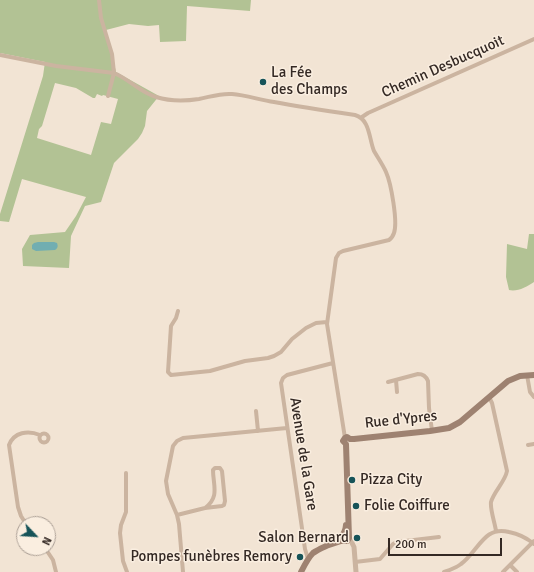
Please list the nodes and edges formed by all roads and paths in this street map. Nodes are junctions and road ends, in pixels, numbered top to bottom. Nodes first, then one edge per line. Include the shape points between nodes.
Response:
1 (98, 0) edge
2 (534, 39) edge
3 (0, 55) edge
4 (114, 73) junction
5 (108, 96) dead end
6 (362, 117) junction
7 (178, 311) dead end
8 (327, 322) junction
9 (333, 363) junction
10 (527, 375) junction
11 (534, 375) edge
12 (396, 380) junction
13 (388, 382) dead end
14 (397, 392) dead end
15 (489, 397) junction
16 (534, 397) edge
17 (256, 411) dead end
18 (287, 428) junction
19 (258, 431) junction
20 (432, 431) junction
21 (40, 435) dead end
22 (347, 440) junction
23 (534, 444) edge
24 (528, 445) dead end
25 (126, 474) dead end
26 (205, 508) junction
27 (177, 515) junction
28 (22, 516) edge
29 (496, 531) junction
30 (439, 537) dead end
31 (346, 538) junction
32 (534, 543) edge
33 (50, 556) edge
34 (308, 559) junction
35 (355, 559) junction
36 (510, 565) junction
37 (56, 572) edge
38 (127, 572) edge
39 (183, 572) edge
40 (301, 572) edge
41 (356, 572) edge
42 (444, 572) edge
43 (504, 572) edge
44 (517, 572) edge

1 - 4 street via 112,54
2 - 6 street, Chemin Desbucquoit
3 - 4 street via 52,66
4 - 5 street
4 - 6 street via 161,98 189,100 234,94
6 - 8 street via 374,150 388,176 393,198 395,232 389,240 343,251 337,255
7 - 8 street via 171,326 168,370 171,375 210,371 274,356 282,352 292,339 306,328 314,323
8 - 9 street
9 - 18 street, Avenue de la Gare via 285,376 281,381
9 - 22 street
10 - 11 main road, Rue d'Ypres
10 - 15 main road, Rue d'Ypres via 508,381
10 - 16 street via 530,392
12 - 13 street
12 - 14 street
12 - 20 street via 418,374 426,378
15 - 20 main road, Rue d'Ypres via 458,424
15 - 29 street via 507,469 491,503
17 - 19 street
18 - 19 street
18 - 34 street, Avenue de la Gare
19 - 27 street via 183,438 176,442 166,481 168,494
20 - 22 main road, Rue d'Ypres
21 - 28 street via 31,432 21,433 14,437 9,445 18,507
22 - 31 main road
23 - 24 street
25 - 38 street via 126,512 120,533
26 - 26 street via 225,504 220,468 213,470 214,495
26 - 27 street
27 - 39 street
29 - 32 street via 507,531
29 - 42 street via 487,536 462,564
30 - 35 street via 397,542 380,559
31 - 34 main road via 326,546
31 - 35 street
32 - 36 street
33 - 37 street
34 - 40 main road
35 - 41 street
36 - 43 street
36 - 44 street

